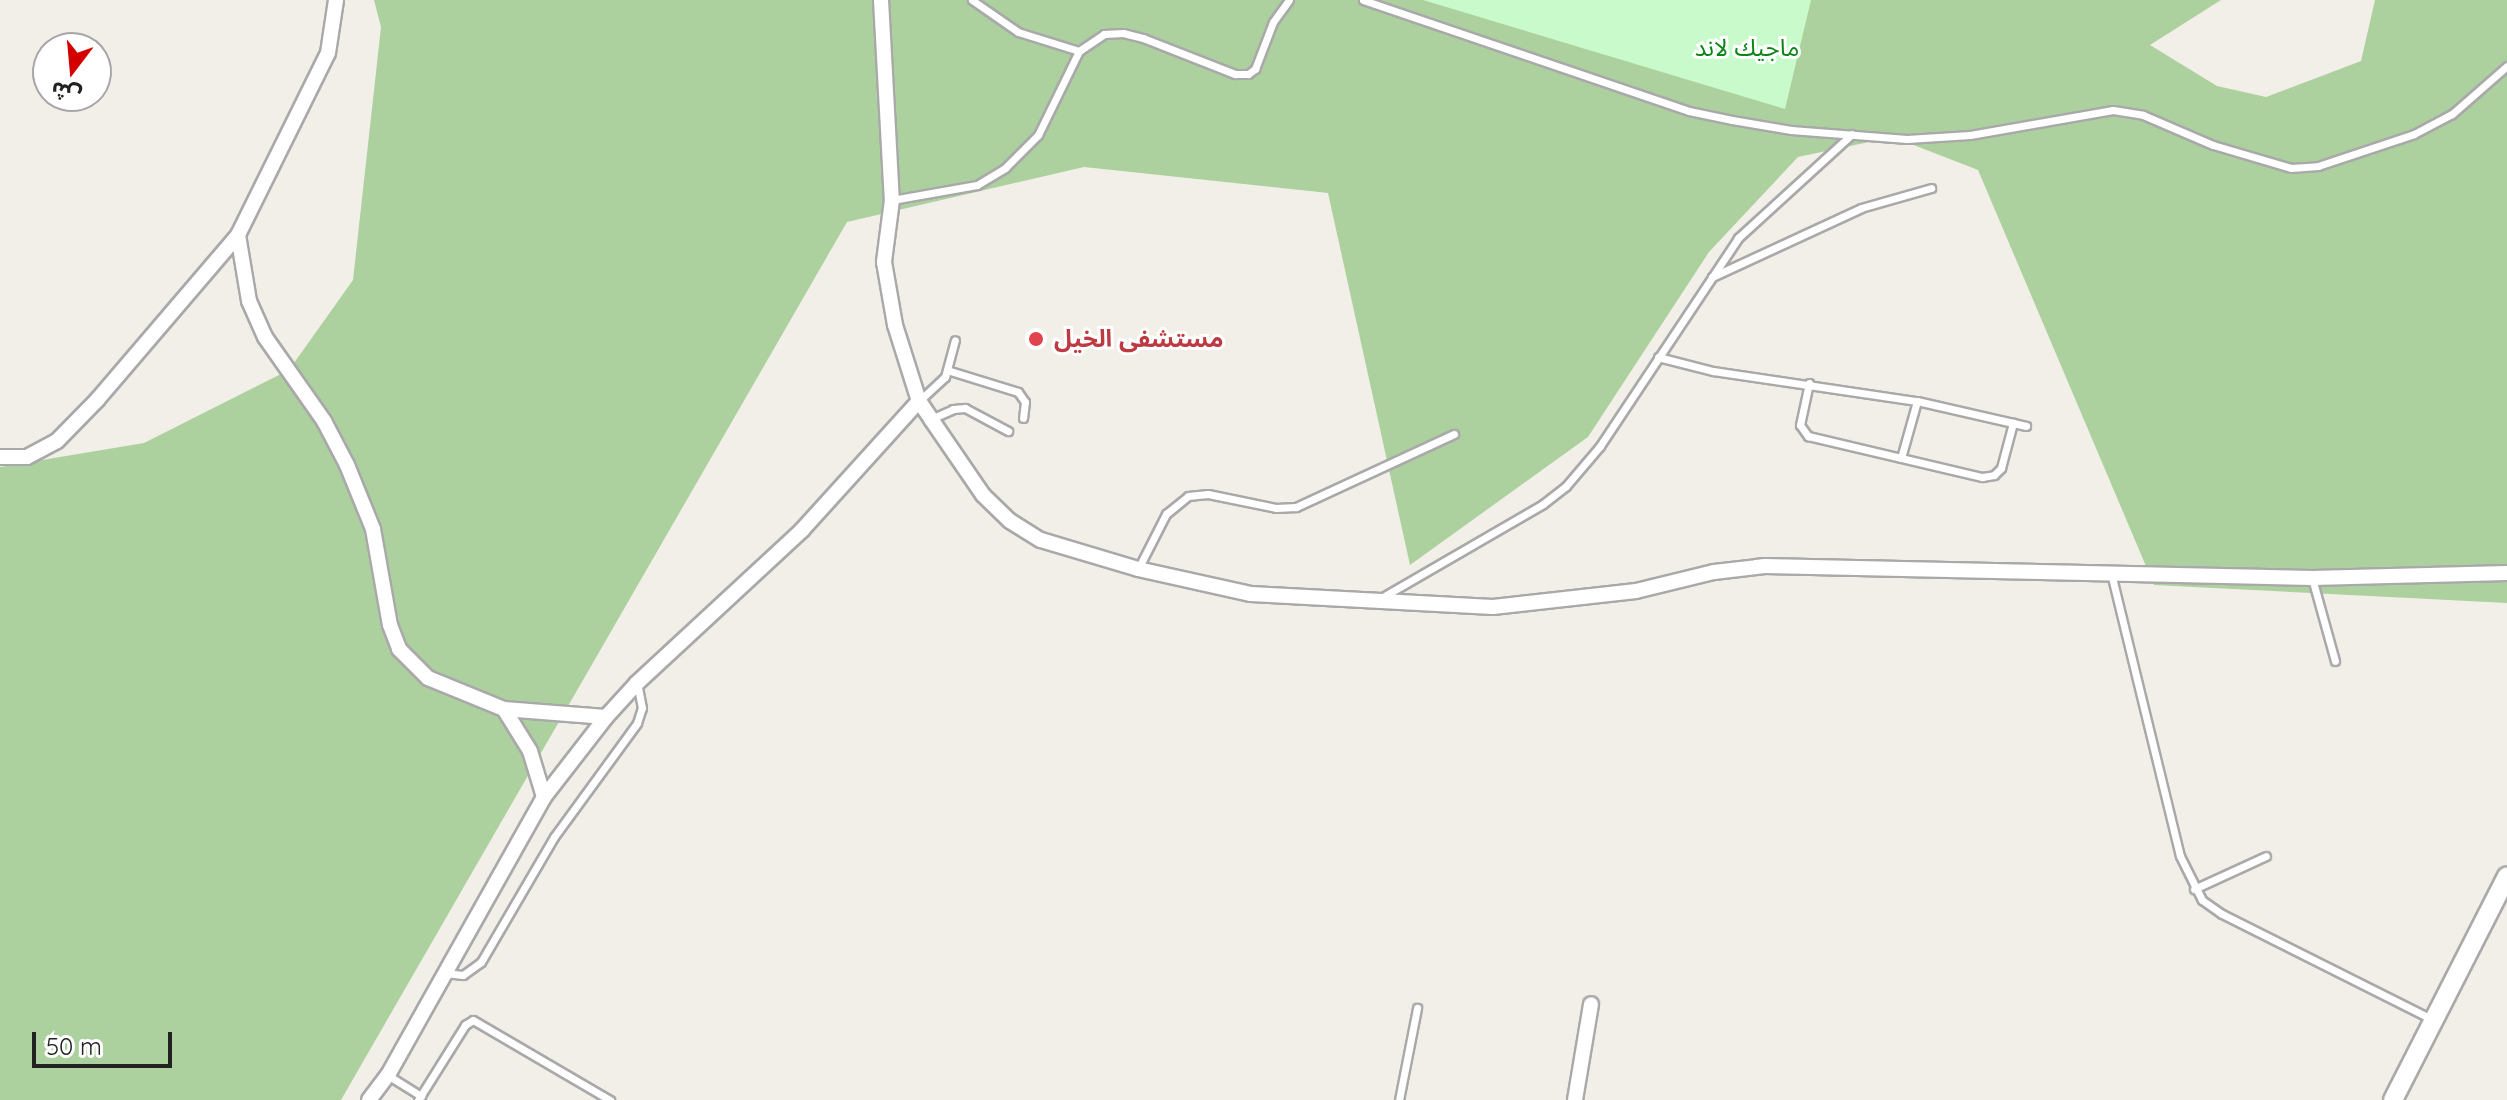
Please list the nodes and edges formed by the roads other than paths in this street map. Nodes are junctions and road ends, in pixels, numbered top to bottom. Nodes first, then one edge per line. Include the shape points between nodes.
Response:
1 (336, 0) edge
2 (881, 0) edge
3 (972, 0) edge
4 (1289, 0) edge
5 (1363, 0) edge
6 (1079, 51) junction
7 (2507, 66) edge
8 (1852, 134) junction
9 (1931, 188) dead end
10 (892, 200) junction
11 (238, 235) junction
12 (1710, 278) junction
13 (955, 340) dead end
14 (1658, 357) junction
15 (947, 370) junction
16 (1809, 383) junction
17 (919, 401) junction
18 (1917, 401) junction
19 (1023, 418) dead end
20 (931, 419) junction
21 (2013, 423) junction
22 (2026, 426) dead end
23 (1008, 431) dead end
24 (1454, 434) dead end
25 (0, 457) edge
26 (1901, 458) junction
27 (1138, 569) junction
28 (2111, 573) junction
29 (2507, 573) edge
30 (2312, 578) junction
31 (1379, 600) junction
32 (2335, 661) dead end
33 (637, 683) junction
34 (504, 709) junction
35 (606, 717) junction
36 (544, 797) junction
37 (2266, 856) dead end
38 (2507, 876) edge
39 (2194, 889) junction
40 (443, 973) junction
41 (1591, 1004) dead end
42 (1417, 1008) dead end
43 (2432, 1019) junction
44 (388, 1075) junction
45 (419, 1098) edge
46 (369, 1100) edge
47 (610, 1100) edge
48 (1399, 1100) edge
49 (1575, 1100) edge
50 (2393, 1100) edge

1 - 11 street via 328,53
2 - 10 street
3 - 6 lane via 1018,32
4 - 6 lane via 1248,74 1235,74 1123,33 1104,34
5 - 8 lane via 1689,111 1791,130
6 - 10 lane via 1038,135 1005,168 977,185
7 - 8 lane via 2414,134 2318,166 2266,164 2143,115 2113,110 1970,135 1907,139
8 - 12 lane via 1749,226
9 - 12 lane via 1861,208
10 - 17 street via 884,262 895,325
11 - 25 street via 57,441 27,457
11 - 34 street via 249,301 265,337 324,421 373,529 399,649 428,678
12 - 14 lane
13 - 15 lane
14 - 16 lane via 1713,371
14 - 31 lane via 1600,446 1566,486
15 - 17 lane via 941,383
15 - 19 lane via 1018,392 1025,402
16 - 18 lane
16 - 26 lane via 1800,425 1808,436
17 - 20 street
17 - 33 street via 802,530
18 - 21 lane
18 - 26 lane
20 - 23 lane via 965,408
20 - 27 street via 983,495 1010,521 1041,540
21 - 22 lane
21 - 26 lane via 2003,464 1994,475 1982,477
24 - 27 lane via 1296,507 1208,494 1188,496 1166,514
27 - 31 street via 1251,594
28 - 30 street
28 - 31 street via 1765,566 1539,604 1457,606
28 - 39 lane via 2180,856
29 - 30 street
30 - 32 lane
33 - 35 street
33 - 40 lane via 642,708 637,723 554,837 481,962 463,975
34 - 35 street
34 - 36 street via 530,751
35 - 36 street
36 - 40 street
37 - 39 lane
38 - 43 street
39 - 43 lane via 2212,909
40 - 44 street
41 - 49 street
42 - 48 lane
43 - 50 street
44 - 45 lane
44 - 46 street
45 - 47 lane via 473,1020

